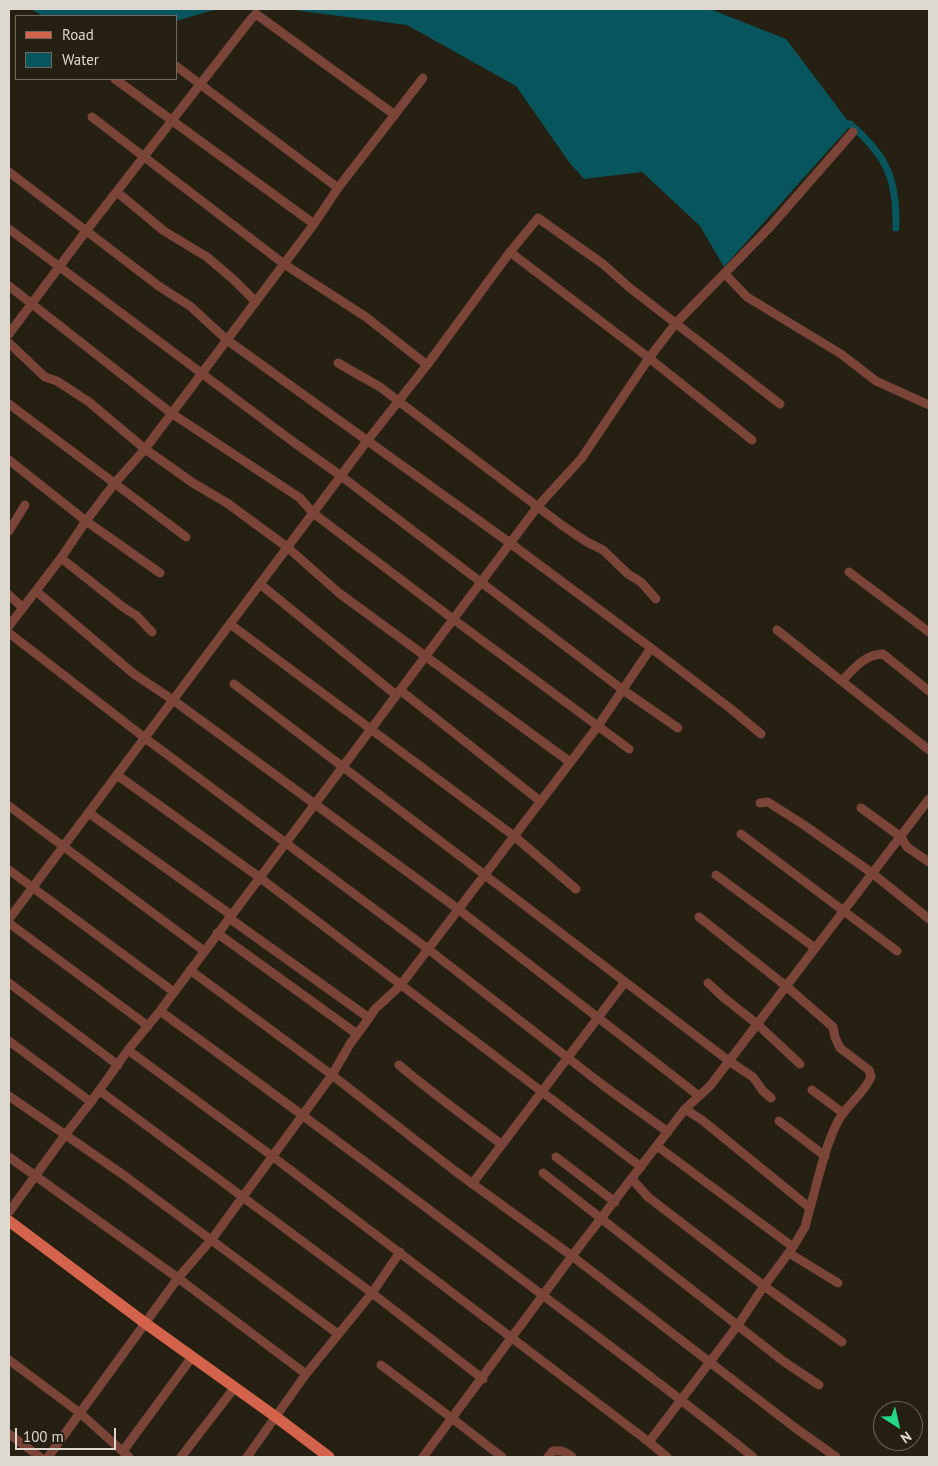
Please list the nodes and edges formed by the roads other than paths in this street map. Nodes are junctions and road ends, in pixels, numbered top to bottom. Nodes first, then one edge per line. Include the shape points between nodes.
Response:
1 (178, 68) edge
2 (423, 78) dead end
3 (117, 80) edge
4 (200, 84) junction
5 (395, 116) junction
6 (92, 117) dead end
7 (172, 120) junction
8 (854, 132) dead end
9 (144, 156) junction
10 (9, 172) edge
11 (338, 188) junction
12 (117, 192) junction
13 (314, 224) junction
14 (9, 229) edge
15 (86, 231) junction
16 (510, 252) junction
17 (284, 264) junction
18 (59, 268) junction
19 (725, 274) junction
20 (9, 286) edge
21 (256, 302) junction
22 (32, 304) junction
23 (676, 323) junction
24 (9, 334) edge
25 (227, 340) junction
26 (9, 343) edge
27 (649, 358) junction
28 (338, 362) dead end
29 (427, 365) junction
30 (202, 373) junction
31 (398, 402) junction
32 (9, 404) edge
33 (780, 404) dead end
34 (929, 405) edge
35 (171, 413) junction
36 (752, 440) dead end
37 (367, 441) junction
38 (145, 449) junction
39 (9, 460) edge
40 (341, 476) junction
41 (114, 484) junction
42 (25, 505) dead end
43 (538, 506) junction
44 (313, 513) junction
45 (86, 521) junction
46 (9, 531) edge
47 (186, 537) dead end
48 (510, 543) junction
49 (287, 548) junction
50 (61, 558) junction
51 (849, 572) dead end
52 (160, 573) dead end
53 (480, 583) junction
54 (260, 584) junction
55 (36, 591) junction
56 (9, 595) edge
57 (656, 599) dead end
58 (23, 608) junction
59 (453, 619) junction
60 (230, 624) junction
61 (9, 626) edge
62 (777, 630) dead end
63 (152, 632) dead end
64 (929, 632) edge
65 (9, 633) edge
66 (651, 648) junction
67 (427, 656) junction
68 (842, 681) junction
69 (234, 684) dead end
70 (623, 690) junction
71 (929, 691) edge
72 (398, 692) junction
73 (173, 700) junction
74 (598, 726) junction
75 (678, 728) dead end
76 (370, 729) junction
77 (761, 734) dead end
78 (145, 738) junction
79 (630, 749) dead end
80 (929, 750) edge
81 (570, 762) junction
82 (342, 766) junction
83 (117, 775) junction
84 (929, 799) edge
85 (540, 801) junction
86 (760, 803) dead end
87 (314, 804) junction
88 (9, 806) edge
89 (861, 808) dead end
90 (89, 812) junction
91 (741, 834) dead end
92 (514, 836) junction
93 (901, 837) junction
94 (285, 843) junction
95 (63, 847) junction
96 (929, 862) edge
97 (9, 870) edge
98 (872, 873) junction
99 (485, 874) junction
100 (716, 875) dead end
101 (259, 877) junction
102 (32, 888) junction
103 (576, 889) dead end
104 (458, 909) junction
105 (843, 912) junction
106 (230, 916) junction
107 (698, 917) dead end
108 (9, 919) edge
109 (929, 919) edge
110 (9, 923) edge
111 (217, 933) junction
112 (428, 948) junction
113 (815, 948) junction
114 (204, 951) junction
115 (897, 951) dead end
116 (190, 970) junction
117 (625, 982) junction
118 (9, 983) edge
119 (708, 983) dead end
120 (400, 986) junction
121 (786, 986) junction
122 (174, 992) junction
123 (160, 1011) junction
124 (597, 1017) junction
125 (368, 1018) junction
126 (757, 1024) junction
127 (148, 1026) junction
128 (357, 1034) junction
129 (9, 1041) edge
130 (128, 1050) junction
131 (568, 1057) junction
132 (729, 1061) junction
133 (800, 1064) dead end
134 (118, 1065) junction
135 (399, 1065) dead end
136 (332, 1075) junction
137 (100, 1090) junction
138 (812, 1090) dead end
139 (542, 1092) junction
140 (9, 1096) edge
141 (699, 1096) junction
142 (771, 1098) dead end
143 (91, 1102) junction
144 (686, 1109) junction
145 (843, 1113) junction
146 (303, 1115) junction
147 (778, 1121) dead end
148 (668, 1132) junction
149 (65, 1134) junction
150 (501, 1144) junction
151 (657, 1146) junction
152 (272, 1156) junction
153 (825, 1156) junction
154 (9, 1157) edge
155 (556, 1157) dead end
156 (641, 1167) junction
157 (543, 1173) dead end
158 (34, 1176) junction
159 (632, 1179) junction
160 (472, 1184) junction
161 (243, 1197) junction
162 (615, 1202) junction
163 (810, 1208) junction
164 (9, 1212) edge
165 (602, 1220) junction
166 (9, 1222) edge
167 (212, 1239) junction
168 (791, 1250) junction
169 (400, 1252) junction
170 (572, 1256) junction
171 (178, 1278) junction
172 (838, 1283) dead end
173 (764, 1286) junction
174 (372, 1293) junction
175 (543, 1295) junction
176 (145, 1323) junction
177 (738, 1326) junction
178 (338, 1334) junction
179 (512, 1336) junction
180 (842, 1342) dead end
181 (192, 1357) junction
182 (9, 1360) edge
183 (710, 1363) junction
184 (381, 1365) dead end
185 (306, 1374) junction
186 (482, 1379) junction
187 (819, 1385) dead end
188 (235, 1388) junction
189 (681, 1399) junction
190 (80, 1413) junction
191 (276, 1417) junction
192 (453, 1418) junction
193 (9, 1434) edge
194 (649, 1442) junction
195 (126, 1454) edge
196 (323, 1456) edge
197 (40, 1457) edge
198 (48, 1457) edge
199 (181, 1457) edge
200 (247, 1457) edge
201 (423, 1457) edge
202 (502, 1457) edge
203 (548, 1457) edge
204 (572, 1457) edge
205 (667, 1457) edge
206 (753, 1457) edge
207 (836, 1457) edge

1 - 4 street
2 - 5 street
3 - 7 street
4 - 5 street via 256,14
4 - 7 street
4 - 11 street
5 - 11 street
6 - 9 street
7 - 9 street
7 - 13 street
8 - 19 street
9 - 12 street
9 - 17 street
10 - 15 street
11 - 13 street
12 - 15 street
12 - 21 street via 164,231 207,257
13 - 17 street
14 - 18 street
15 - 18 street
15 - 25 street via 190,306
16 - 23 street via 538,218 603,264
16 - 27 street
16 - 29 street
17 - 21 street
17 - 29 street via 366,317
18 - 22 street
18 - 30 street
19 - 23 street
19 - 34 street via 747,297 841,354 876,381
20 - 22 street
21 - 25 street
22 - 24 street
22 - 35 street
23 - 27 street
23 - 33 street
25 - 30 street
25 - 37 street
26 - 38 street via 45,377 89,402
27 - 36 street
27 - 43 street via 581,460
28 - 31 street
29 - 31 street
30 - 35 street
30 - 40 street
31 - 37 street
31 - 43 street
32 - 41 street
35 - 38 street
35 - 44 street via 300,498
37 - 40 street
37 - 48 street
38 - 41 street
38 - 49 street via 227,503
39 - 45 street
40 - 44 street
40 - 53 street
41 - 45 street
41 - 47 street
42 - 46 street
43 - 48 street
43 - 57 street via 563,526 603,550
44 - 49 street
44 - 59 street
45 - 50 street
45 - 52 street
48 - 53 street
48 - 66 street
49 - 54 street
49 - 67 street via 339,593
50 - 55 street
50 - 63 street via 137,616
51 - 64 street
53 - 59 street
53 - 70 street
54 - 60 street
54 - 72 street
55 - 58 street
55 - 73 street via 134,674
56 - 58 street
58 - 61 street
59 - 67 street
59 - 74 street
60 - 73 street
60 - 76 street
62 - 68 street
65 - 78 street
66 - 70 street
66 - 77 street
67 - 72 street
67 - 81 street
68 - 71 street via 874,654 883,654
68 - 80 street
69 - 82 street
70 - 74 street
70 - 75 street
72 - 76 street
72 - 85 street
73 - 78 street
73 - 87 street
74 - 79 street
74 - 81 street
76 - 82 street
76 - 92 street
78 - 83 street
78 - 94 street
81 - 85 street
82 - 87 street
82 - 99 street
83 - 90 street
83 - 101 street
84 - 93 street
85 - 92 street
86 - 98 street via 768,802 804,824
87 - 94 street
87 - 104 street
88 - 95 street
89 - 93 street
90 - 95 street
90 - 106 street
91 - 105 street
92 - 99 street
92 - 103 street
93 - 96 street via 907,847
93 - 98 street
94 - 101 street
94 - 112 street
95 - 102 street
95 - 114 street
97 - 102 street
98 - 105 street
98 - 109 street
99 - 104 street
99 - 117 street
100 - 113 street
101 - 106 street
101 - 120 street
102 - 108 street
102 - 122 street
104 - 112 street
104 - 124 street
105 - 113 street
105 - 115 street
106 - 111 street
106 - 125 street
107 - 121 street
110 - 127 street
111 - 114 street
111 - 128 street
112 - 120 street
112 - 131 street
113 - 121 street
114 - 116 street
116 - 122 street
116 - 136 street
117 - 124 street
117 - 132 street
118 - 134 street
119 - 126 street
120 - 125 street
120 - 139 street
121 - 126 street
121 - 145 street via 833,1026 840,1048 869,1070 868,1084
122 - 123 street
123 - 127 street
123 - 146 street
124 - 131 street
124 - 141 street
125 - 128 street
126 - 132 street
126 - 133 street
127 - 130 street
128 - 136 street
129 - 143 street
130 - 134 street
130 - 152 street
131 - 139 street
131 - 148 street
132 - 141 street
132 - 142 street via 753,1077
134 - 137 street
135 - 150 street
136 - 146 street
136 - 160 street
137 - 143 street
137 - 161 street
138 - 145 street
139 - 150 street
139 - 156 street
140 - 149 street
141 - 144 street
143 - 149 street
144 - 148 street
144 - 163 street
145 - 153 street
146 - 152 street
146 - 175 street
147 - 153 street
148 - 151 street
149 - 158 street
149 - 167 street
150 - 160 street
151 - 156 street
151 - 168 street
152 - 161 street
152 - 169 street
153 - 163 street
154 - 158 street
155 - 162 street
156 - 159 street
157 - 165 street
158 - 164 street
158 - 171 street
159 - 162 street
159 - 173 street via 648,1197
160 - 170 street
161 - 167 street
161 - 174 street
162 - 165 street
163 - 168 street via 805,1227
165 - 170 street
165 - 177 street
166 - 176 main road
167 - 171 street
167 - 178 street
168 - 172 street
168 - 173 street
169 - 174 street
169 - 179 street
170 - 175 street
170 - 183 street
171 - 176 street
171 - 185 street
173 - 177 street
173 - 180 street
174 - 178 street
174 - 186 street
175 - 179 street
175 - 189 street
176 - 181 main road
176 - 190 street
177 - 183 street
177 - 187 street
178 - 185 street
179 - 186 street
179 - 194 street
181 - 188 main road
181 - 195 street
182 - 190 street
183 - 189 street
183 - 207 street
184 - 192 street
185 - 191 street
186 - 192 street
188 - 191 main road
188 - 199 street
189 - 194 street
189 - 206 street
190 - 195 street
190 - 198 street
191 - 196 main road
191 - 200 street
192 - 201 street
192 - 202 street
193 - 197 street
194 - 205 street
203 - 204 street via 553,1451 560,1450

